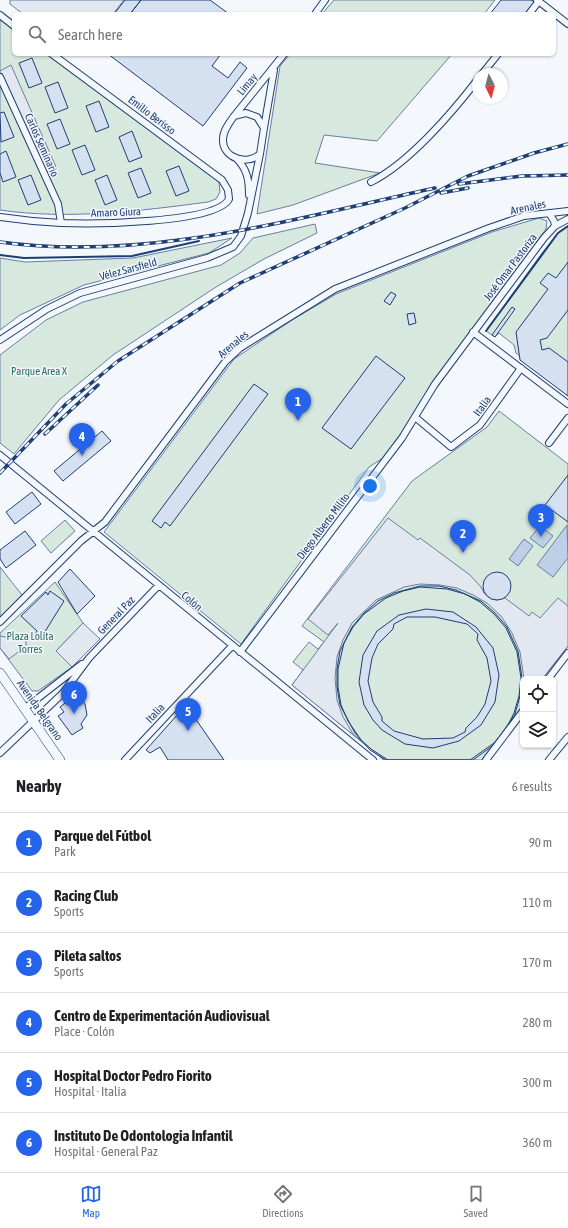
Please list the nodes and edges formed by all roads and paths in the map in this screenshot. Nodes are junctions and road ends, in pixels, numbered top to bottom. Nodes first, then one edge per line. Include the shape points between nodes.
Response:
1 (325, 0) edge
2 (538, 1) edge
3 (316, 12) edge
4 (530, 12) edge
5 (552, 12) edge
6 (0, 15) edge
7 (556, 15) edge
8 (12, 24) edge
9 (568, 24) edge
10 (55, 56) edge
11 (282, 56) edge
12 (495, 56) edge
13 (276, 64) junction
14 (486, 68) edge
15 (0, 77) edge
16 (472, 86) edge
17 (234, 116) junction
18 (264, 128) junction
19 (260, 154) junction
20 (236, 158) junction
21 (371, 182) dead end
22 (229, 199) joint
23 (568, 211) edge
24 (248, 213) junction
25 (549, 213) junction
26 (0, 218) edge
27 (568, 219) edge
28 (61, 223) junction
29 (555, 226) junction
30 (473, 332) junction
31 (0, 340) edge
32 (521, 368) junction
33 (568, 404) edge
34 (415, 417) junction
35 (568, 418) edge
36 (549, 442) dead end
37 (0, 455) edge
38 (92, 532) junction
39 (158, 586) junction
40 (0, 622) edge
41 (232, 646) junction
42 (240, 652) junction
43 (568, 653) edge
44 (89, 658) junction
45 (0, 673) edge
46 (550, 676) edge
47 (24, 708) junction
48 (522, 712) edge
49 (33, 721) junction
50 (567, 740) edge
51 (0, 753) edge
52 (60, 760) edge
53 (125, 760) edge
54 (373, 760) edge
55 (486, 760) edge
56 (549, 760) edge

1 - 3 street
2 - 4 street
2 - 5 street
6 - 8 street
7 - 9 street
10 - 22 street, Emilio Berisso via 222,180 228,190
11 - 13 street, Limay
12 - 14 street
13 - 17 street, Limay
13 - 18 street, Limay
15 - 28 street, Carlos Seminario via 58,204
16 - 21 street via 450,114 393,169
17 - 18 street via 252,114
17 - 20 street via 222,141 225,150
18 - 19 street
19 - 20 street via 248,160
19 - 24 street, Vélez Sarsfield
20 - 24 street, Vélez Sarsfield via 249,181
22 - 28 street, Amaro Giura via 223,206 212,210 172,218
23 - 25 street, Arenales
24 - 31 street, Vélez Sarsfield via 238,241 227,251 80,293 47,308
25 - 29 street
25 - 38 street, Arenales via 524,216 489,228 335,289 240,348 225,362 105,522
26 - 28 street, Amaro Giura
27 - 29 street, José Omar Pastoriza
29 - 30 street, José Omar Pastoriza
30 - 32 street
30 - 34 street, Diego Alberto Milito via 435,384
32 - 33 street
32 - 34 street, Italia via 480,425 451,447
34 - 42 street, Diego Alberto Milito via 402,438
35 - 36 street
37 - 38 street, Colón
38 - 39 street, Colón
38 - 40 street, Arenales
39 - 41 street, Colón
39 - 44 street, General Paz
41 - 42 street, Colón
41 - 53 street, Italia
42 - 54 street, Colón
43 - 46 street
44 - 47 street, General Paz
44 - 49 street, General Paz via 63,693
45 - 47 main road, Avenida Belgrano
47 - 49 main road, Avenida Belgrano
48 - 55 street
49 - 51 street, General Paz
49 - 52 main road, Avenida Belgrano
50 - 56 street

